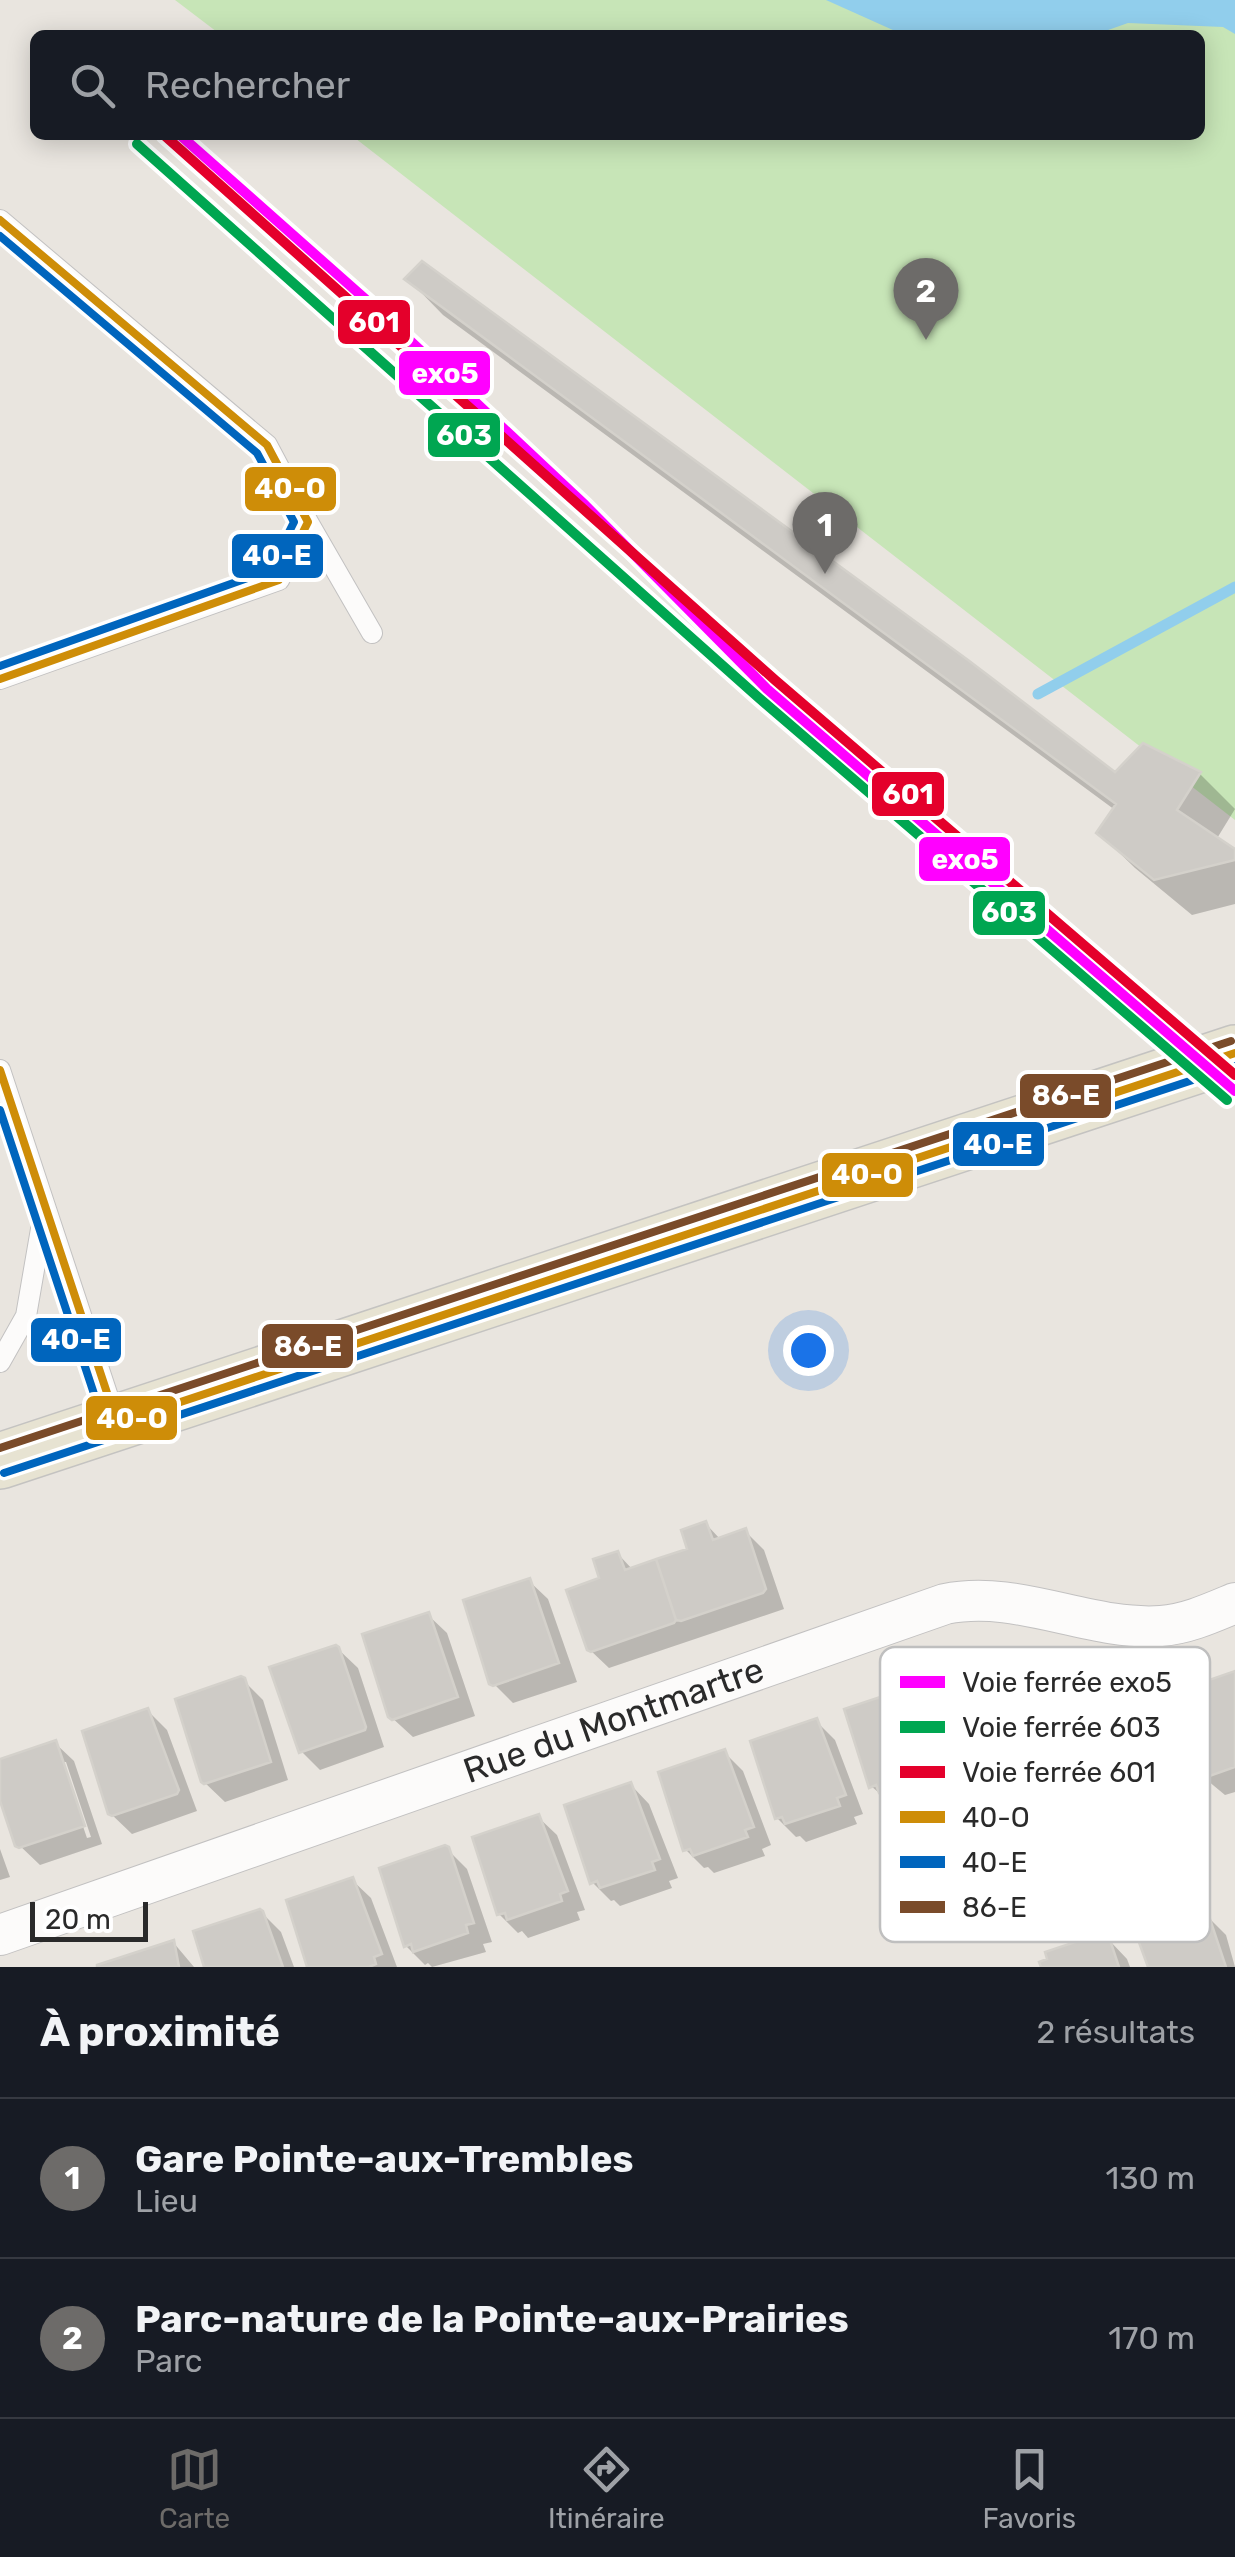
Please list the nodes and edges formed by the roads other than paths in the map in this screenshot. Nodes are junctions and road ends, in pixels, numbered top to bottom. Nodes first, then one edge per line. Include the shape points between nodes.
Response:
1 (0, 220) edge
2 (308, 522) junction
3 (372, 633) dead end
4 (0, 679) edge
5 (1235, 1054) edge
6 (0, 1070) edge
7 (46, 1204) junction
8 (0, 1362) edge
9 (117, 1423) junction
10 (0, 1461) edge
11 (1235, 1603) edge
12 (0, 1935) edge

1 - 2 lane via 266,445
2 - 3 lane
2 - 4 lane via 279,580
5 - 9 main road
6 - 7 lane
7 - 8 lane via 26,1316
7 - 9 lane
9 - 10 main road
11 - 12 street, Rue du Montmartre via 1162,1626 1127,1626 972,1598 945,1604

